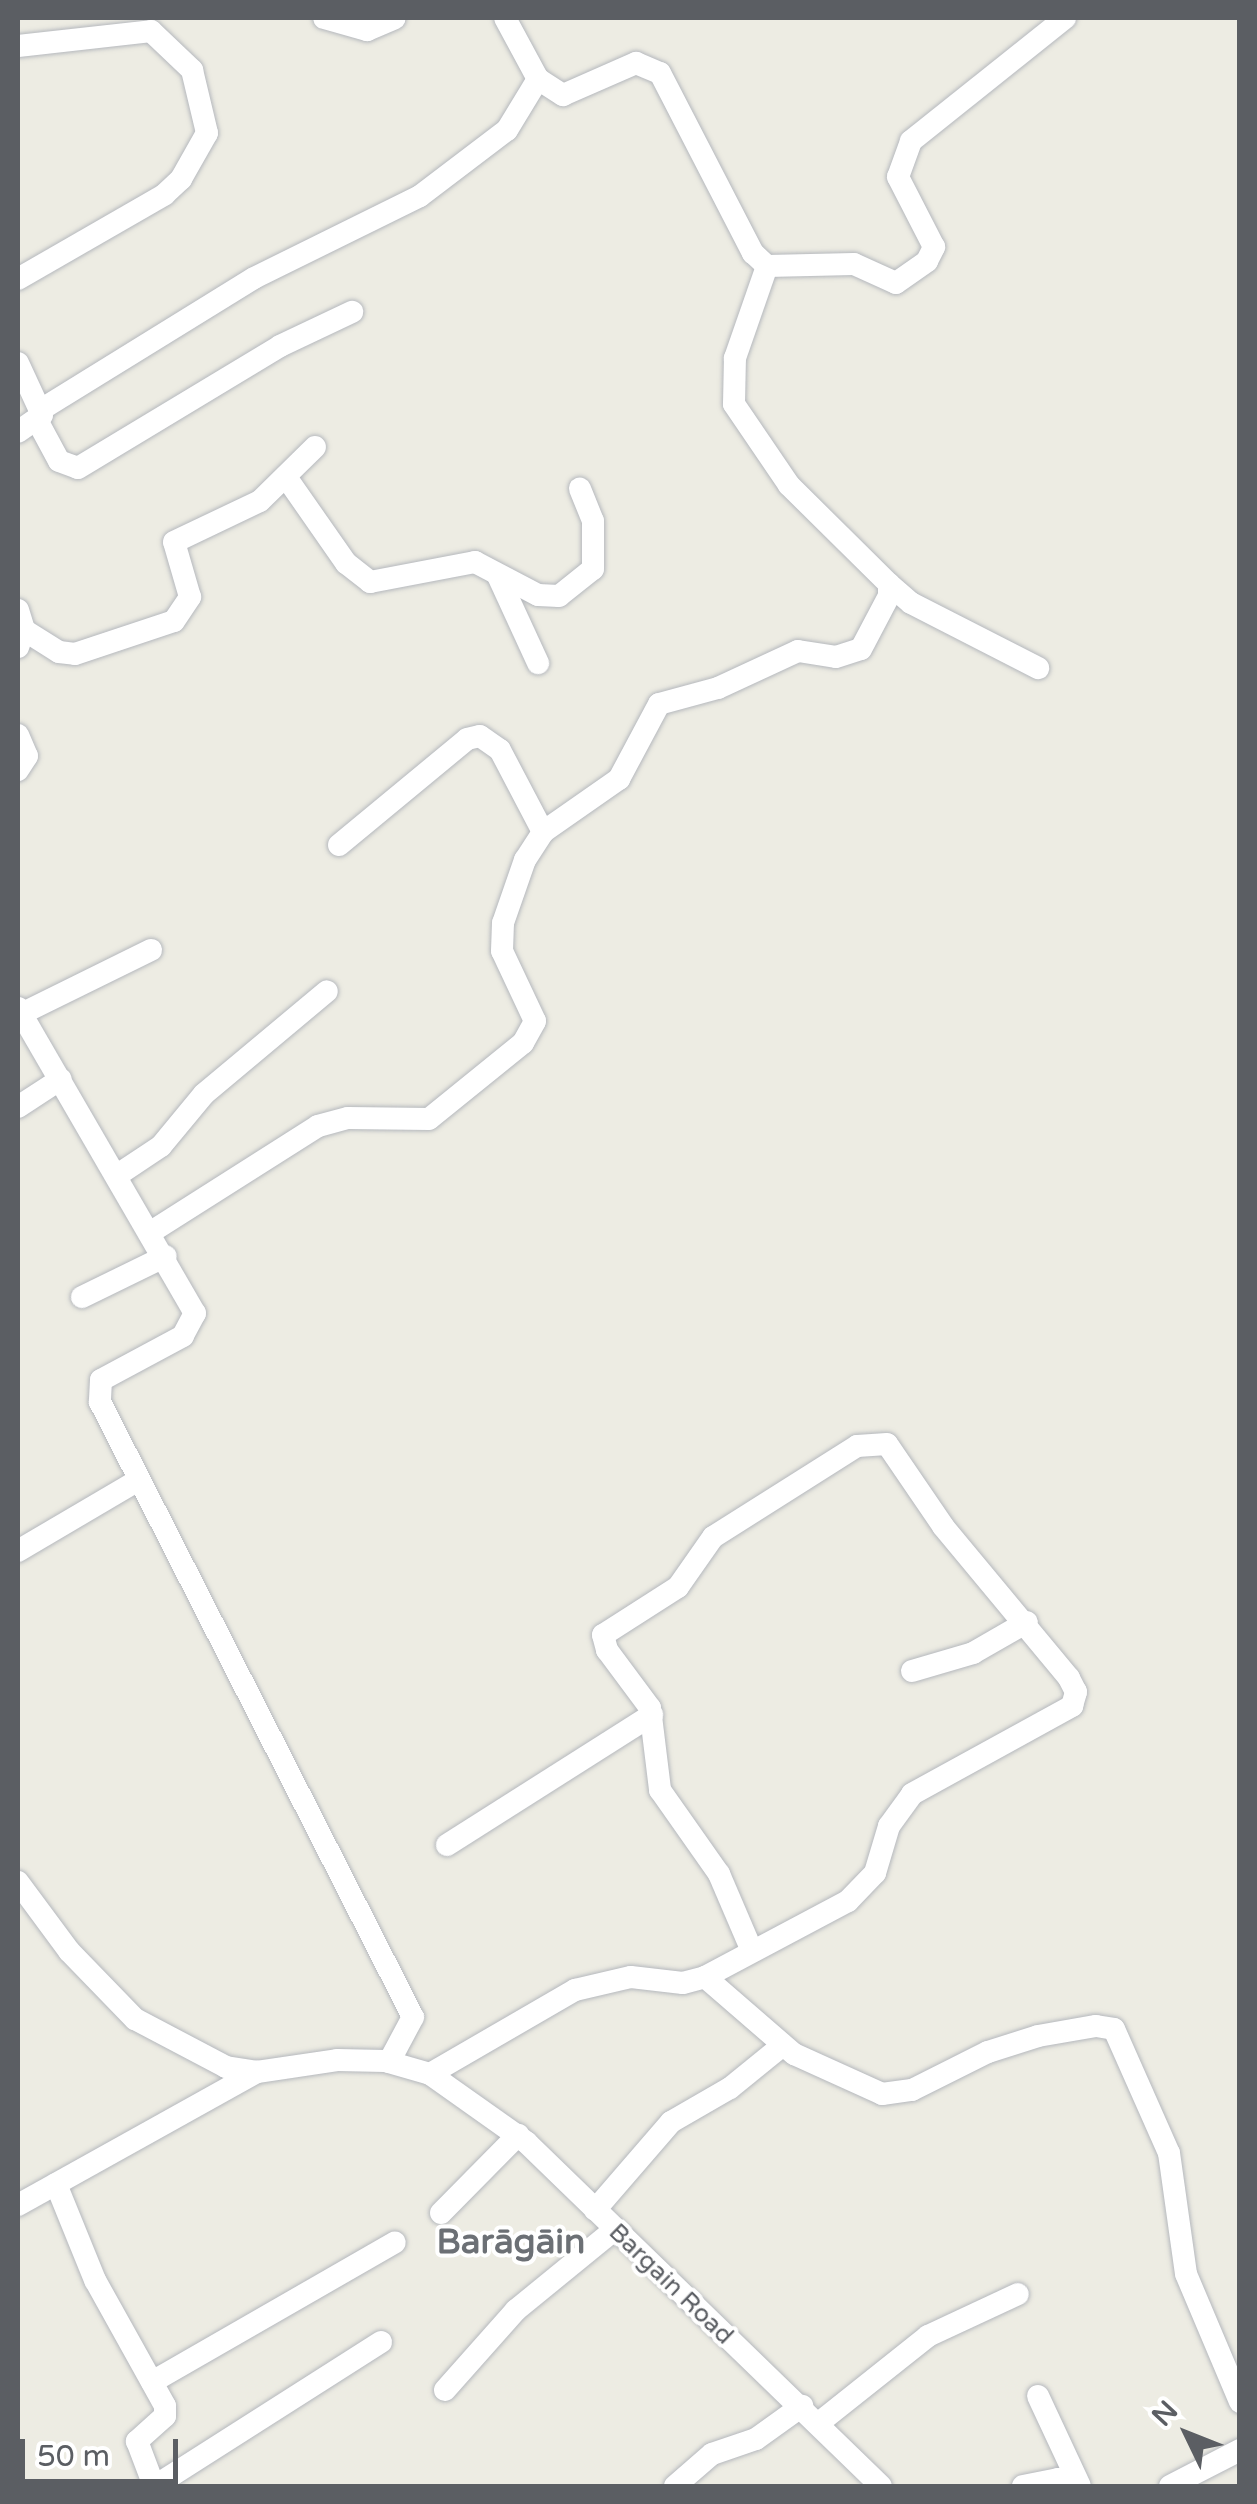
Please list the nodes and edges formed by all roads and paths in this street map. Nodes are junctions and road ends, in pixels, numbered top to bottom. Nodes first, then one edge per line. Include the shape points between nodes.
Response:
1 (324, 18) edge
2 (395, 18) edge
3 (505, 18) edge
4 (1065, 18) edge
5 (18, 46) edge
6 (538, 78) junction
7 (767, 266) junction
8 (18, 279) edge
9 (352, 312) dead end
10 (18, 363) edge
11 (32, 421) edge
12 (315, 448) dead end
13 (286, 477) junction
14 (580, 488) dead end
15 (493, 566) junction
16 (888, 584) junction
17 (20, 629) edge
18 (538, 663) dead end
19 (1038, 668) dead end
20 (18, 735) edge
21 (18, 770) edge
22 (544, 832) junction
23 (339, 845) dead end
24 (151, 950) dead end
25 (327, 991) dead end
26 (19, 1011) edge
27 (61, 1079) junction
28 (18, 1107) edge
29 (116, 1176) junction
30 (151, 1232) junction
31 (166, 1256) junction
32 (82, 1297) dead end
33 (137, 1481) junction
34 (18, 1552) edge
35 (1027, 1622) junction
36 (912, 1672) dead end
37 (652, 1715) junction
38 (448, 1845) dead end
39 (18, 1882) edge
40 (752, 1950) junction
41 (705, 1977) junction
42 (783, 2045) junction
43 (389, 2062) junction
44 (258, 2072) junction
45 (430, 2074) junction
46 (518, 2135) junction
47 (56, 2184) junction
48 (18, 2205) edge
49 (595, 2210) junction
50 (441, 2213) dead end
51 (614, 2230) junction
52 (395, 2242) dead end
53 (1018, 2294) dead end
54 (381, 2342) dead end
55 (152, 2382) junction
56 (445, 2390) dead end
57 (1038, 2396) dead end
58 (1240, 2402) edge
59 (802, 2406) junction
60 (820, 2422) junction
61 (1240, 2450) edge
62 (155, 2486) edge
63 (675, 2486) edge
64 (881, 2486) edge
65 (1023, 2486) edge
66 (1078, 2486) edge
67 (1170, 2486) edge

1 - 2 street via 349,30
3 - 6 street
4 - 7 street via 924,127 900,158 898,178 934,248 907,280 896,283 854,264
5 - 8 street via 151,32 192,70 207,134 182,179 164,195
6 - 7 street via 563,95 636,63 650,64 753,253
6 - 11 street via 507,130 420,196 254,278
7 - 16 street via 735,358 734,404 789,484
9 - 11 street via 280,346 78,468 59,461
10 - 11 street
12 - 13 street
13 - 15 street via 346,562 370,582 460,562
13 - 17 street via 248,508 174,542 190,597 174,620 76,654 59,652
14 - 15 street via 597,546 582,583 559,596 538,595
15 - 18 street
16 - 19 street
16 - 22 street via 876,622 850,656 798,651 718,688 659,704 618,780
20 - 21 street via 26,756
22 - 23 street via 500,750 480,736 468,738
22 - 30 street via 518,876 502,923 502,951 535,1021 523,1043 429,1119 348,1118 318,1126
24 - 26 street
25 - 29 street via 204,1094 161,1146
26 - 27 street
27 - 28 street
27 - 29 street
29 - 30 street
30 - 31 street
31 - 32 street
31 - 33 street via 195,1313 193,1325 110,1373 97,1392
33 - 34 street
33 - 43 street via 260,1706 413,2017
35 - 36 street via 973,1654
35 - 37 street via 943,1526 887,1444 872,1440 713,1537 678,1587 604,1635 607,1650 642,1689
35 - 40 street via 1069,1678 1076,1692 1072,1706 912,1794 896,1811 865,1888
37 - 38 street
37 - 40 street via 660,1790 719,1874
39 - 44 street via 69,1950 135,2019 226,2066
40 - 41 street
41 - 42 street
41 - 45 street via 684,1983 631,1977 575,1990
42 - 49 street via 730,2088 671,2122
42 - 58 street via 812,2066 882,2094 912,2090 1038,2036 1096,2026 1114,2030 1169,2153 1186,2274
43 - 44 street, Bargain Road via 337,2060
43 - 45 street, Bargain Road
44 - 47 street, Bargain Road
45 - 46 street, Bargain Road
46 - 49 street, Bargain Road
46 - 50 street
47 - 48 street, Bargain Road
47 - 55 street via 95,2280
49 - 51 street, Bargain Road
51 - 56 street via 516,2310
51 - 59 street, Bargain Road
52 - 55 street
53 - 60 street via 928,2336
54 - 62 street
55 - 62 street via 165,2416 137,2440
57 - 66 street
59 - 60 street, Bargain Road
59 - 63 street via 756,2439 712,2454
60 - 64 street, Bargain Road
61 - 67 street
65 - 66 street via 1058,2479

